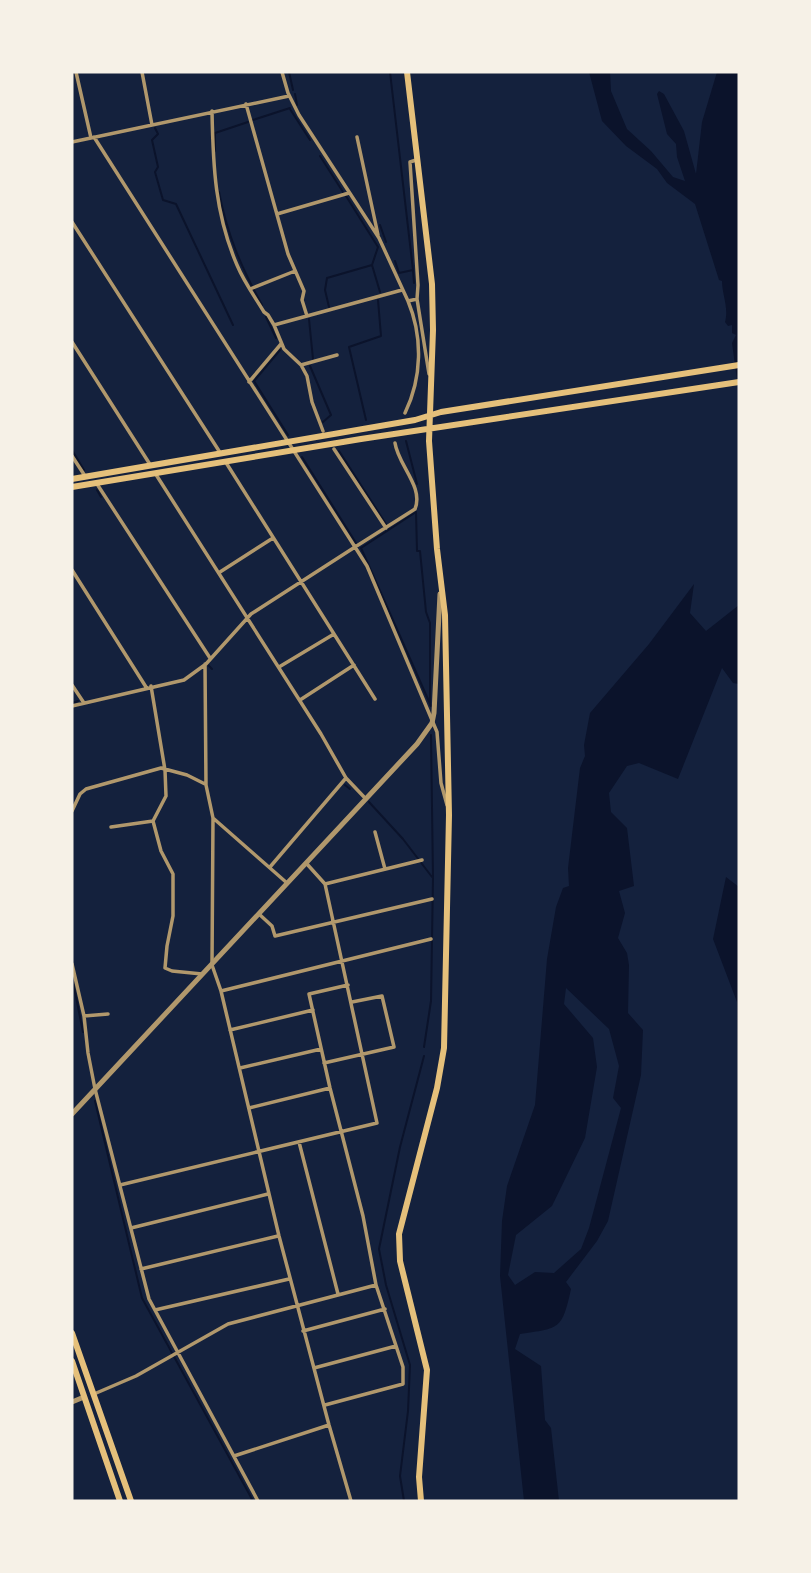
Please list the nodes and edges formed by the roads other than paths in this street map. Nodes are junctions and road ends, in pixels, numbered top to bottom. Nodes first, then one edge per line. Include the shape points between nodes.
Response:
1 (76, 72) edge
2 (142, 72) edge
3 (282, 72) edge
4 (407, 72) edge
5 (289, 96) junction
6 (246, 104) junction
7 (212, 111) junction
8 (152, 125) junction
9 (357, 137) dead end
10 (92, 138) junction
11 (72, 142) edge
12 (418, 159) junction
13 (349, 193) junction
14 (277, 214) junction
15 (72, 222) edge
16 (379, 238) junction
17 (295, 271) junction
18 (250, 289) junction
19 (402, 290) junction
20 (417, 299) junction
21 (408, 301) junction
22 (307, 316) junction
23 (274, 325) junction
24 (72, 342) edge
25 (281, 344) junction
26 (337, 355) dead end
27 (301, 365) junction
28 (739, 365) edge
29 (250, 382) junction
30 (739, 382) edge
31 (431, 391) junction
32 (405, 413) dead end
33 (430, 415) junction
34 (429, 429) junction
35 (323, 431) dead end
36 (287, 442) junction
37 (395, 443) dead end
38 (334, 449) dead end
39 (293, 450) junction
40 (220, 453) junction
41 (72, 456) edge
42 (225, 461) junction
43 (151, 466) junction
44 (156, 474) junction
45 (85, 476) junction
46 (72, 479) edge
47 (97, 483) junction
48 (72, 487) edge
49 (386, 528) junction
50 (273, 538) junction
51 (355, 547) junction
52 (72, 570) edge
53 (220, 572) junction
54 (302, 583) junction
55 (440, 586) junction
56 (248, 618) junction
57 (334, 634) junction
58 (210, 658) junction
59 (205, 664) junction
60 (354, 665) junction
61 (279, 667) junction
62 (72, 685) edge
63 (148, 687) junction
64 (375, 699) dead end
65 (300, 700) junction
66 (83, 703) junction
67 (72, 706) edge
68 (432, 723) junction
69 (165, 770) junction
70 (346, 778) junction
71 (206, 785) junction
72 (367, 799) junction
73 (72, 811) edge
74 (449, 815) junction
75 (213, 818) junction
76 (153, 821) junction
77 (111, 827) dead end
78 (375, 832) dead end
79 (422, 860) dead end
80 (307, 864) junction
81 (270, 867) junction
82 (385, 869) junction
83 (287, 883) junction
84 (325, 884) junction
85 (432, 899) dead end
86 (259, 914) junction
87 (333, 921) junction
88 (431, 939) dead end
89 (343, 960) junction
90 (72, 964) edge
91 (212, 965) junction
92 (202, 974) junction
93 (348, 985) junction
94 (221, 991) junction
95 (352, 1002) junction
96 (313, 1010) junction
97 (108, 1014) dead end
98 (84, 1016) junction
99 (230, 1030) junction
100 (321, 1049) junction
101 (364, 1055) junction
102 (324, 1063) junction
103 (240, 1068) junction
104 (330, 1088) junction
105 (96, 1089) junction
106 (249, 1108) junction
107 (72, 1114) edge
108 (342, 1132) junction
109 (299, 1142) junction
110 (259, 1152) junction
111 (120, 1185) junction
112 (269, 1194) junction
113 (131, 1228) junction
114 (279, 1236) junction
115 (141, 1269) junction
116 (290, 1279) junction
117 (376, 1285) junction
118 (338, 1294) junction
119 (297, 1305) junction
120 (385, 1309) junction
121 (155, 1310) junction
122 (303, 1331) junction
123 (72, 1333) edge
124 (397, 1346) junction
125 (178, 1352) junction
126 (72, 1361) edge
127 (314, 1368) junction
128 (93, 1394) junction
129 (84, 1397) junction
130 (72, 1402) edge
131 (324, 1405) junction
132 (328, 1425) junction
133 (234, 1456) junction
134 (120, 1501) edge
135 (131, 1501) edge
136 (258, 1501) edge
137 (351, 1501) edge
138 (420, 1501) edge

1 - 10 street
2 - 8 street
3 - 5 street
4 - 12 main road
5 - 6 street
5 - 13 street
6 - 7 street
6 - 14 street
7 - 8 street
7 - 18 street via 220,212 238,268
8 - 10 street
9 - 16 street
10 - 11 street
10 - 29 street
12 - 20 street via 410,162
12 - 31 main road via 432,284
13 - 14 street
13 - 16 street
14 - 17 street
15 - 40 street
16 - 19 street
17 - 18 street
17 - 22 street via 304,291
18 - 23 street
19 - 21 street
19 - 22 street
20 - 21 street
20 - 31 street
21 - 32 street via 417,329 419,358
22 - 23 street
23 - 25 street
24 - 43 street
25 - 27 street
25 - 29 street
26 - 27 street
27 - 35 street
28 - 33 main road
29 - 36 street
30 - 34 main road
31 - 33 main road
33 - 34 main road
33 - 36 main road
34 - 39 main road
34 - 55 main road
36 - 39 street
36 - 40 main road
37 - 49 street via 415,487 417,505
38 - 49 street
39 - 42 main road
39 - 51 street
40 - 42 street
40 - 43 main road
41 - 45 street
42 - 44 main road
42 - 50 street
43 - 44 street
43 - 45 main road
44 - 47 main road
44 - 53 street
45 - 46 main road
47 - 48 main road
47 - 58 street
49 - 51 street
50 - 53 street
50 - 54 street
51 - 54 street
51 - 68 street
52 - 63 street
53 - 56 street
54 - 56 street
54 - 57 street
55 - 68 street
55 - 74 main road via 445,615
56 - 58 street
56 - 61 street
57 - 60 street
57 - 61 street
58 - 59 street
59 - 63 street via 184,680
59 - 71 street
60 - 64 street
60 - 65 street
61 - 65 street
62 - 66 street
63 - 66 street
63 - 69 street
65 - 70 street
66 - 67 street
68 - 72 street
68 - 74 street
69 - 71 street
69 - 73 street via 86,789
69 - 76 street via 166,796
70 - 72 street
70 - 81 street
71 - 75 street
72 - 80 street
74 - 138 main road via 444,1048 399,1234 400,1261 427,1370
75 - 81 street
75 - 91 street
76 - 77 street
76 - 92 street via 173,874 173,916 165,968
78 - 82 street
79 - 82 street
80 - 83 street
80 - 84 street
81 - 83 street
82 - 84 street
83 - 86 street
84 - 87 street
85 - 87 street
86 - 87 street via 275,936
86 - 91 street
87 - 89 street
88 - 89 street
89 - 93 street
89 - 94 street
90 - 98 street
91 - 92 street
91 - 94 street
92 - 105 street
93 - 95 street
93 - 96 street via 309,994
94 - 99 street
95 - 101 street
95 - 101 street via 382,996 394,1047
96 - 99 street
96 - 100 street
97 - 98 street
98 - 105 street
99 - 103 street
100 - 102 street
100 - 103 street
101 - 102 street
101 - 108 street via 377,1123
102 - 104 street
103 - 106 street
104 - 106 street
104 - 108 street
105 - 107 street
105 - 111 street
106 - 110 street
108 - 109 street
108 - 117 street
109 - 110 street
109 - 118 street
110 - 111 street
110 - 112 street
111 - 113 street
112 - 113 street
112 - 114 street
113 - 115 street
114 - 115 street
114 - 116 street
115 - 121 street
116 - 119 street
116 - 121 street
117 - 118 street
117 - 120 street
118 - 119 street
119 - 122 street
119 - 125 street via 228,1324
120 - 122 street
120 - 124 street
121 - 125 street
122 - 127 street
123 - 128 main road
124 - 127 street
124 - 131 street via 403,1384
125 - 128 street
125 - 133 street
126 - 129 main road
127 - 131 street
128 - 135 main road
129 - 130 street
129 - 134 main road
131 - 132 street
132 - 133 street
132 - 137 street
133 - 136 street

